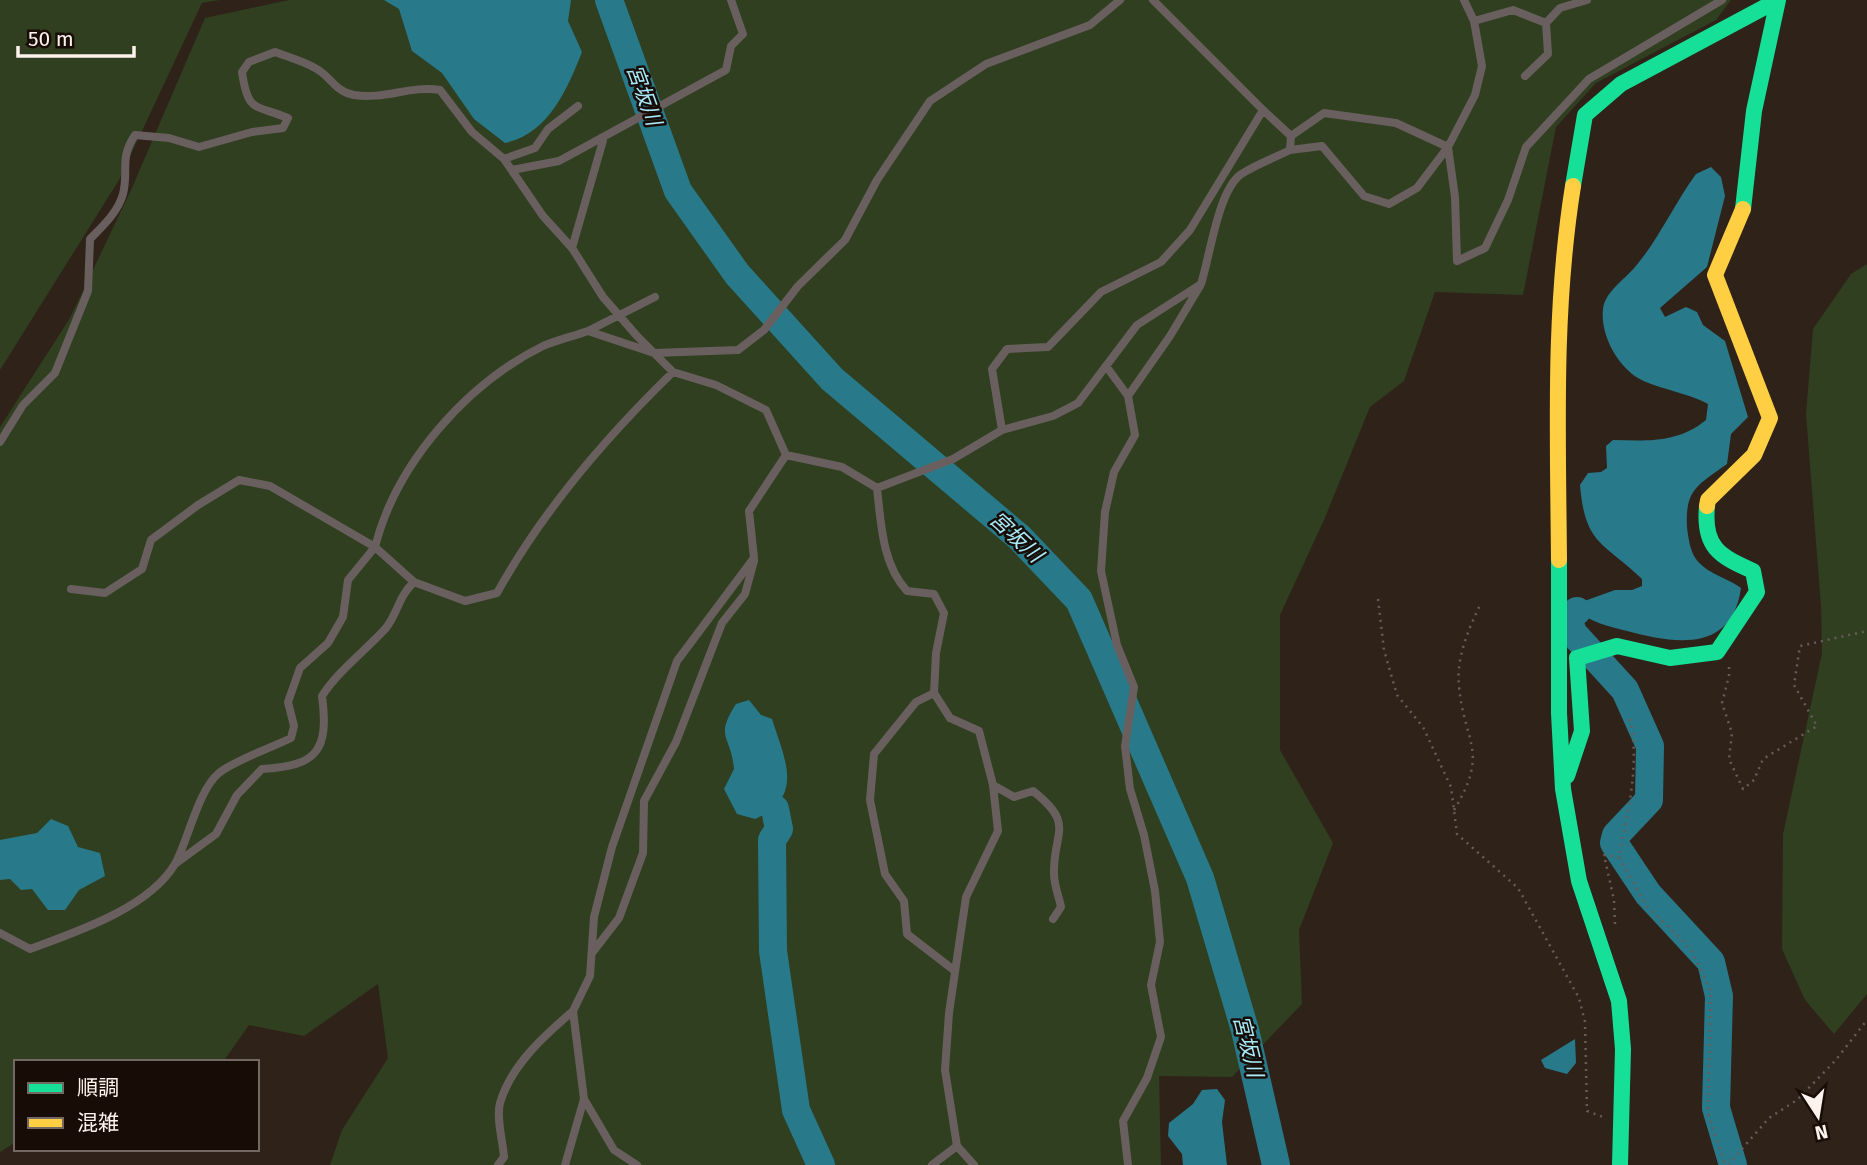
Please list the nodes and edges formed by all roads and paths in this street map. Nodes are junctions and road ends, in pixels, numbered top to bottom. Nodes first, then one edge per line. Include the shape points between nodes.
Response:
1 (731, 0) edge
2 (1120, 0) edge
3 (1153, 0) edge
4 (1464, 0) edge
5 (1587, 0) edge
6 (1722, 0) edge
7 (1778, 0) edge
8 (1474, 21) junction
9 (1546, 23) junction
10 (1525, 76) dead end
11 (578, 106) dead end
12 (1263, 110) junction
13 (1292, 136) junction
14 (604, 137) junction
15 (1448, 147) junction
16 (1290, 150) junction
17 (504, 159) junction
18 (512, 170) junction
19 (572, 248) junction
20 (1202, 284) junction
21 (655, 297) dead end
22 (618, 314) junction
23 (588, 331) junction
24 (654, 353) junction
25 (1106, 366) junction
26 (673, 372) junction
27 (1128, 396) junction
28 (1002, 430) junction
29 (0, 442) edge
30 (786, 455) junction
31 (877, 488) junction
32 (375, 547) junction
33 (754, 558) junction
34 (414, 582) junction
35 (71, 589) dead end
36 (1378, 599) dead end
37 (1481, 603) dead end
38 (1867, 631) edge
39 (1726, 640) junction
40 (934, 693) junction
41 (1630, 719) dead end
42 (993, 785) junction
43 (1563, 789) junction
44 (1454, 810) junction
45 (1619, 856) junction
46 (174, 864) junction
47 (1053, 919) dead end
48 (1615, 926) dead end
49 (0, 933) edge
50 (592, 953) junction
51 (955, 971) junction
52 (573, 1011) junction
53 (1867, 1020) edge
54 (584, 1099) junction
55 (1619, 1123) junction
56 (957, 1146) junction
57 (498, 1165) edge
58 (565, 1165) edge
59 (637, 1165) edge
60 (932, 1165) edge
61 (974, 1165) edge
62 (1128, 1165) edge
63 (1620, 1165) edge
64 (1726, 1165) edge

1 - 14 lane via 743,34 731,46 726,70
2 - 24 lane via 1090,25 986,64 930,101 877,180 845,240 797,286 755,337 737,350
3 - 12 lane
4 - 8 lane
5 - 9 lane via 1560,8
6 - 15 lane via 1589,79 1526,147 1485,248 1457,261
7 - 39 street via 1754,111 1742,215 1715,275 1757,372 1770,418 1754,455 1708,500 1705,526 1721,557 1753,571 1757,592
7 - 43 street via 1620,84 1585,115 1562,257 1558,312
8 - 9 lane via 1513,10
8 - 15 lane via 1482,66 1475,95
9 - 10 lane via 1548,54
11 - 17 lane via 548,129 535,148
12 - 13 lane
12 - 28 lane via 1190,230 1161,262 1101,292 1048,347 1007,349 992,369
13 - 15 lane via 1324,113 1396,123
13 - 16 lane
14 - 18 lane via 559,161
14 - 19 lane
15 - 16 lane via 1417,188 1389,204 1364,196 1322,146
16 - 20 lane via 1238,176 1218,210
17 - 18 lane
17 - 29 lane via 472,132 440,90 420,87 355,95 339,90 317,69 275,52 248,62 242,72 246,95 256,108 288,118 284,128 199,147 135,135 125,149 124,192 118,208 90,239 88,291 55,373 23,405
18 - 19 lane
19 - 22 lane
20 - 25 lane via 1137,326
20 - 27 lane
21 - 22 lane
22 - 23 lane
22 - 24 lane
23 - 24 lane
23 - 32 lane via 542,346 481,387 453,413 415,457 383,514
24 - 26 lane
25 - 27 lane
25 - 28 lane via 1078,403 1053,416
26 - 30 lane via 716,384 766,410
26 - 34 lane via 557,498 497,593 465,601
27 - 62 lane via 1135,435 1115,472 1108,498 1101,571 1117,645 1134,687 1125,746 1130,789 1155,891 1160,942 1151,985 1161,1037 1147,1078 1123,1121
28 - 31 lane via 953,459
30 - 31 lane via 842,467
30 - 33 lane via 749,511
31 - 40 lane via 892,576 907,592 934,594 944,613
32 - 34 lane
32 - 35 lane via 270,486 239,480 151,540 142,569 106,593
32 - 46 lane via 348,580 343,617 328,643 300,668 288,702 294,726 291,738 218,773
33 - 50 lane via 677,661 612,847 594,917
33 - 50 lane via 745,594 722,623 676,742 644,801 643,853 619,918
34 - 46 lane via 401,594 388,625 332,680 322,696 326,726 318,750 294,767 262,769 237,795 216,834
36 - 44 path via 1384,650 1397,695 1423,727 1451,787
37 - 44 path via 1463,650 1459,686 1475,754 1467,789
38 - 39 path via 1800,646 1794,685 1817,726 1763,759 1754,780 1743,789 1729,759 1732,733 1722,703 1730,676
39 - 43 street via 1717,652 1670,659 1617,646 1577,658 1582,731
40 - 42 lane via 950,718 979,732
40 - 51 lane via 916,702 874,754 870,800 886,874 904,901 907,934
41 - 45 path via 1636,745
42 - 47 lane via 1014,797 1033,791 1054,808 1060,831 1054,875 1061,907
42 - 51 lane via 998,831 966,897
43 - 55 street via 1579,881 1619,1000 1623,1049
44 - 55 path via 1457,834 1518,888 1580,998 1585,1022 1587,1111
45 - 48 path via 1604,855
45 - 64 path via 1646,905 1691,949 1711,991 1708,1113
46 - 49 lane via 146,894 90,927 30,949
50 - 52 lane via 590,976
51 - 56 lane via 946,1070
52 - 54 lane
52 - 57 lane via 516,1070 499,1105 504,1157
53 - 64 path via 1835,1061 1797,1100 1769,1118
54 - 58 lane
54 - 59 lane via 614,1150
55 - 63 street
56 - 60 lane
56 - 61 lane

